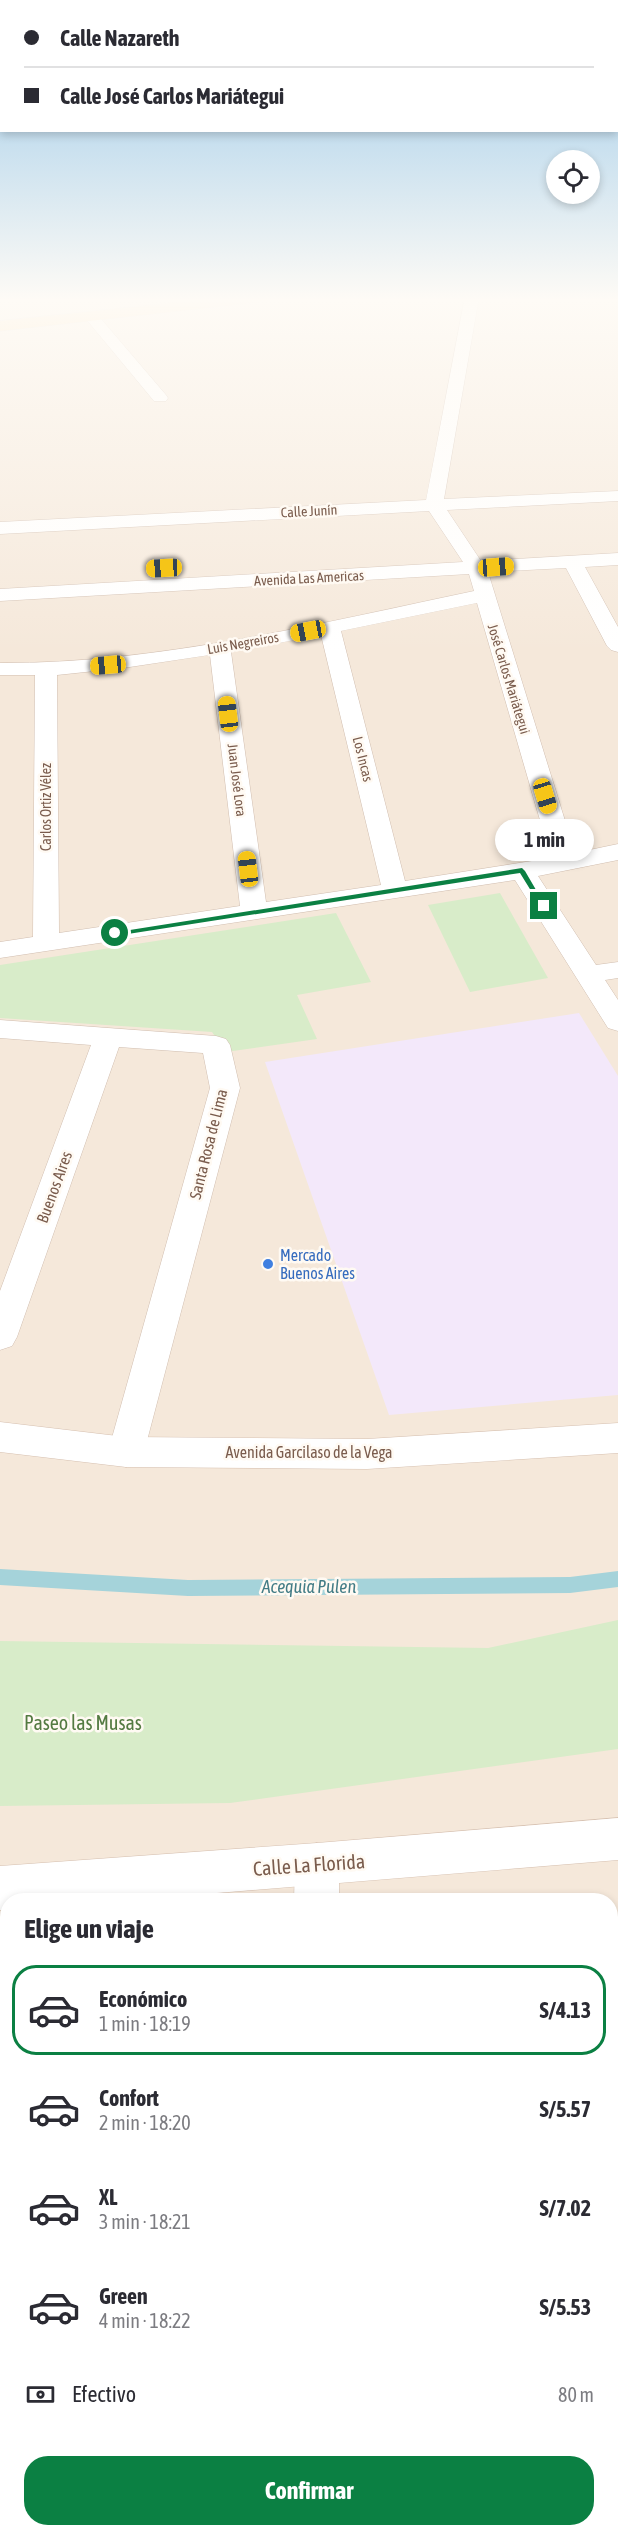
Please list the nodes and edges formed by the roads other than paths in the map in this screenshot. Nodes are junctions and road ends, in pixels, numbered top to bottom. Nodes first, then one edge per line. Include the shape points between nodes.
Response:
1 (450, 415) edge
2 (618, 496) edge
3 (434, 505) junction
4 (0, 528) edge
5 (618, 542) edge
6 (618, 559) edge
7 (472, 560) junction
8 (573, 562) junction
9 (0, 577) edge
10 (0, 595) edge
11 (483, 595) junction
12 (330, 627) junction
13 (618, 646) edge
14 (220, 647) junction
15 (0, 669) edge
16 (46, 671) junction
17 (618, 852) edge
18 (565, 863) junction
19 (522, 871) junction
20 (395, 891) junction
21 (254, 913) junction
22 (46, 944) junction
23 (0, 950) edge
24 (618, 969) edge
25 (588, 975) junction
26 (618, 1022) edge
27 (0, 1029) edge
28 (108, 1037) junction
29 (0, 1337) edge
30 (0, 1437) edge
31 (618, 1437) edge
32 (126, 1452) junction
33 (618, 1839) edge
34 (317, 1883) edge
35 (0, 1888) edge

1 - 3 street
2 - 3 street, Calle Junín
3 - 4 street, Calle Junín
3 - 7 street, José Carlos Mariátegui
5 - 7 street, Avenida Las Americas
6 - 8 street, Avenida Las Americas
7 - 8 street, Avenida Las Americas
7 - 9 street, Avenida Las Americas
7 - 10 street, Avenida Las Americas
7 - 11 street, José Carlos Mariátegui
8 - 13 street
11 - 12 street, Luis Negreiros
11 - 18 street, José Carlos Mariátegui
12 - 14 street, Luis Negreiros
12 - 20 street, Los Incas
14 - 16 street, Luis Negreiros
14 - 21 street, Juan José Lora
15 - 16 street, Luis Negreiros
16 - 22 street, Carlos Ortiz Vélez
17 - 18 street
18 - 19 street
19 - 20 street
19 - 25 street
20 - 21 street
21 - 22 street
22 - 23 street
24 - 25 street
25 - 26 street
27 - 28 street, Santa Rosa de Lima
28 - 29 street, Buenos Aires
28 - 32 street, Santa Rosa de Lima via 216,1045 225,1088
30 - 32 street, Avenida Garcilaso de la Vega
31 - 32 street, Avenida Garcilaso de la Vega via 367,1454
33 - 34 street, Calle La Florida
34 - 35 street, Calle La Florida

